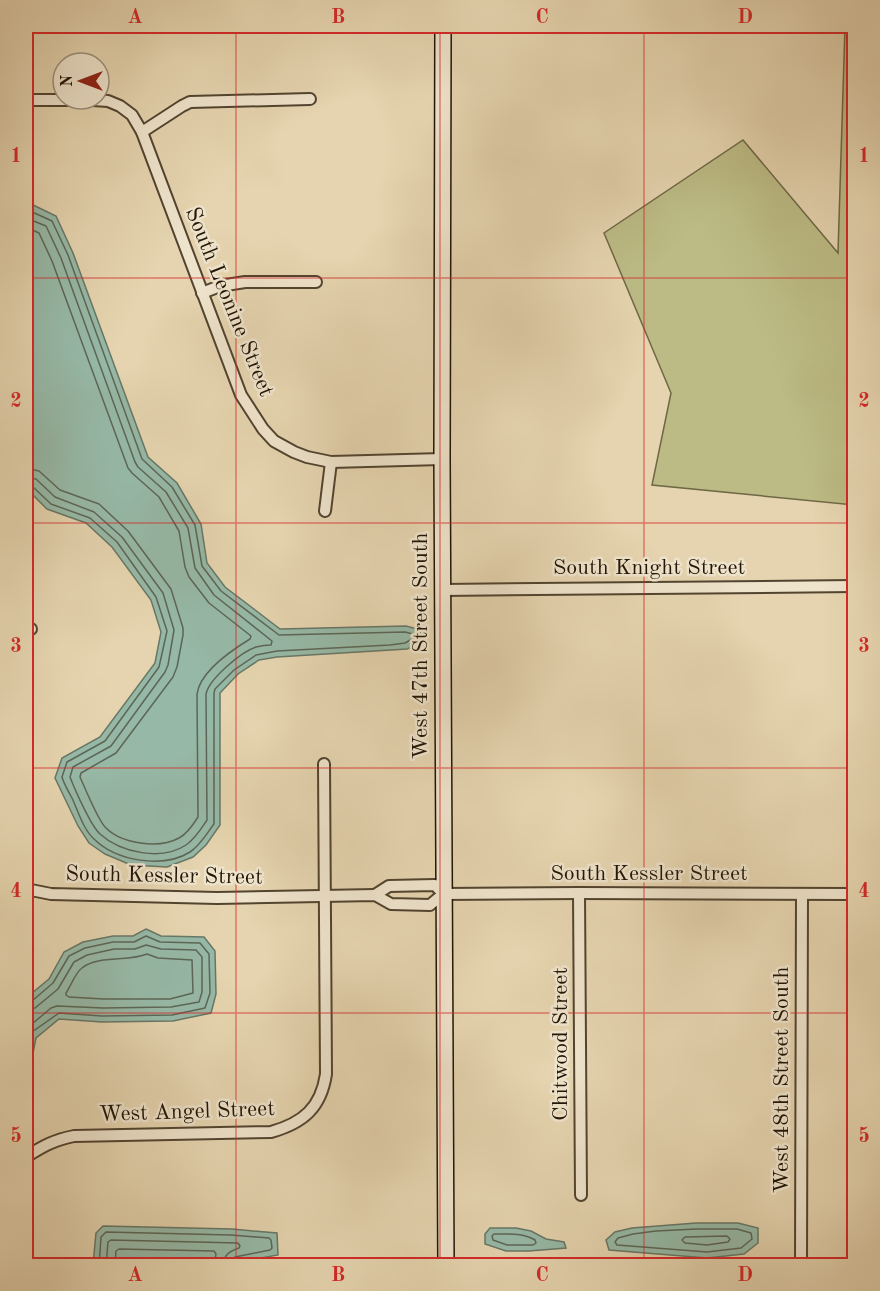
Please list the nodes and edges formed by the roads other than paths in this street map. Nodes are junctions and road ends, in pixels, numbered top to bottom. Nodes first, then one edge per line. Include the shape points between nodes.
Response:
1 (443, 26) edge
2 (310, 99) dead end
3 (26, 100) edge
4 (142, 132) junction
5 (316, 282) dead end
6 (202, 293) junction
7 (442, 459) junction
8 (331, 462) junction
9 (325, 511) dead end
10 (855, 586) edge
11 (443, 590) junction
12 (324, 764) dead end
13 (26, 889) edge
14 (579, 893) junction
15 (443, 894) junction
16 (802, 894) junction
17 (855, 894) edge
18 (375, 895) junction
19 (324, 897) junction
20 (26, 1157) edge
21 (581, 1195) dead end
22 (446, 1266) edge
23 (801, 1266) edge

1 - 7 street, West 47th Street South
2 - 4 street via 190,102
3 - 4 street, South Leonine Street via 108,101 132,114
4 - 6 street, South Leonine Street
5 - 6 street via 245,282
6 - 8 street, South Leonine Street via 241,395 263,429 274,441 294,452
7 - 8 street, South Leonine Street
7 - 11 street, West 47th Street South
8 - 9 street
10 - 11 street, South Knight Street
11 - 15 street, West 47th Street South
12 - 19 street, West Angel Street
13 - 19 street, South Kessler Street via 51,894
14 - 15 street, South Kessler Street
14 - 16 street, South Kessler Street
14 - 21 street, Chitwood Street
15 - 18 street, South Kessler Street via 430,905 391,904
15 - 18 street, South Kessler Street via 435,885 389,886
15 - 22 street, West 47th Street South
16 - 17 street, South Kessler Street
16 - 23 street, West 48th Street South
18 - 19 street, South Kessler Street
19 - 20 street, West Angel Street via 326,1074 320,1098 301,1120 271,1132 74,1136 57,1139

